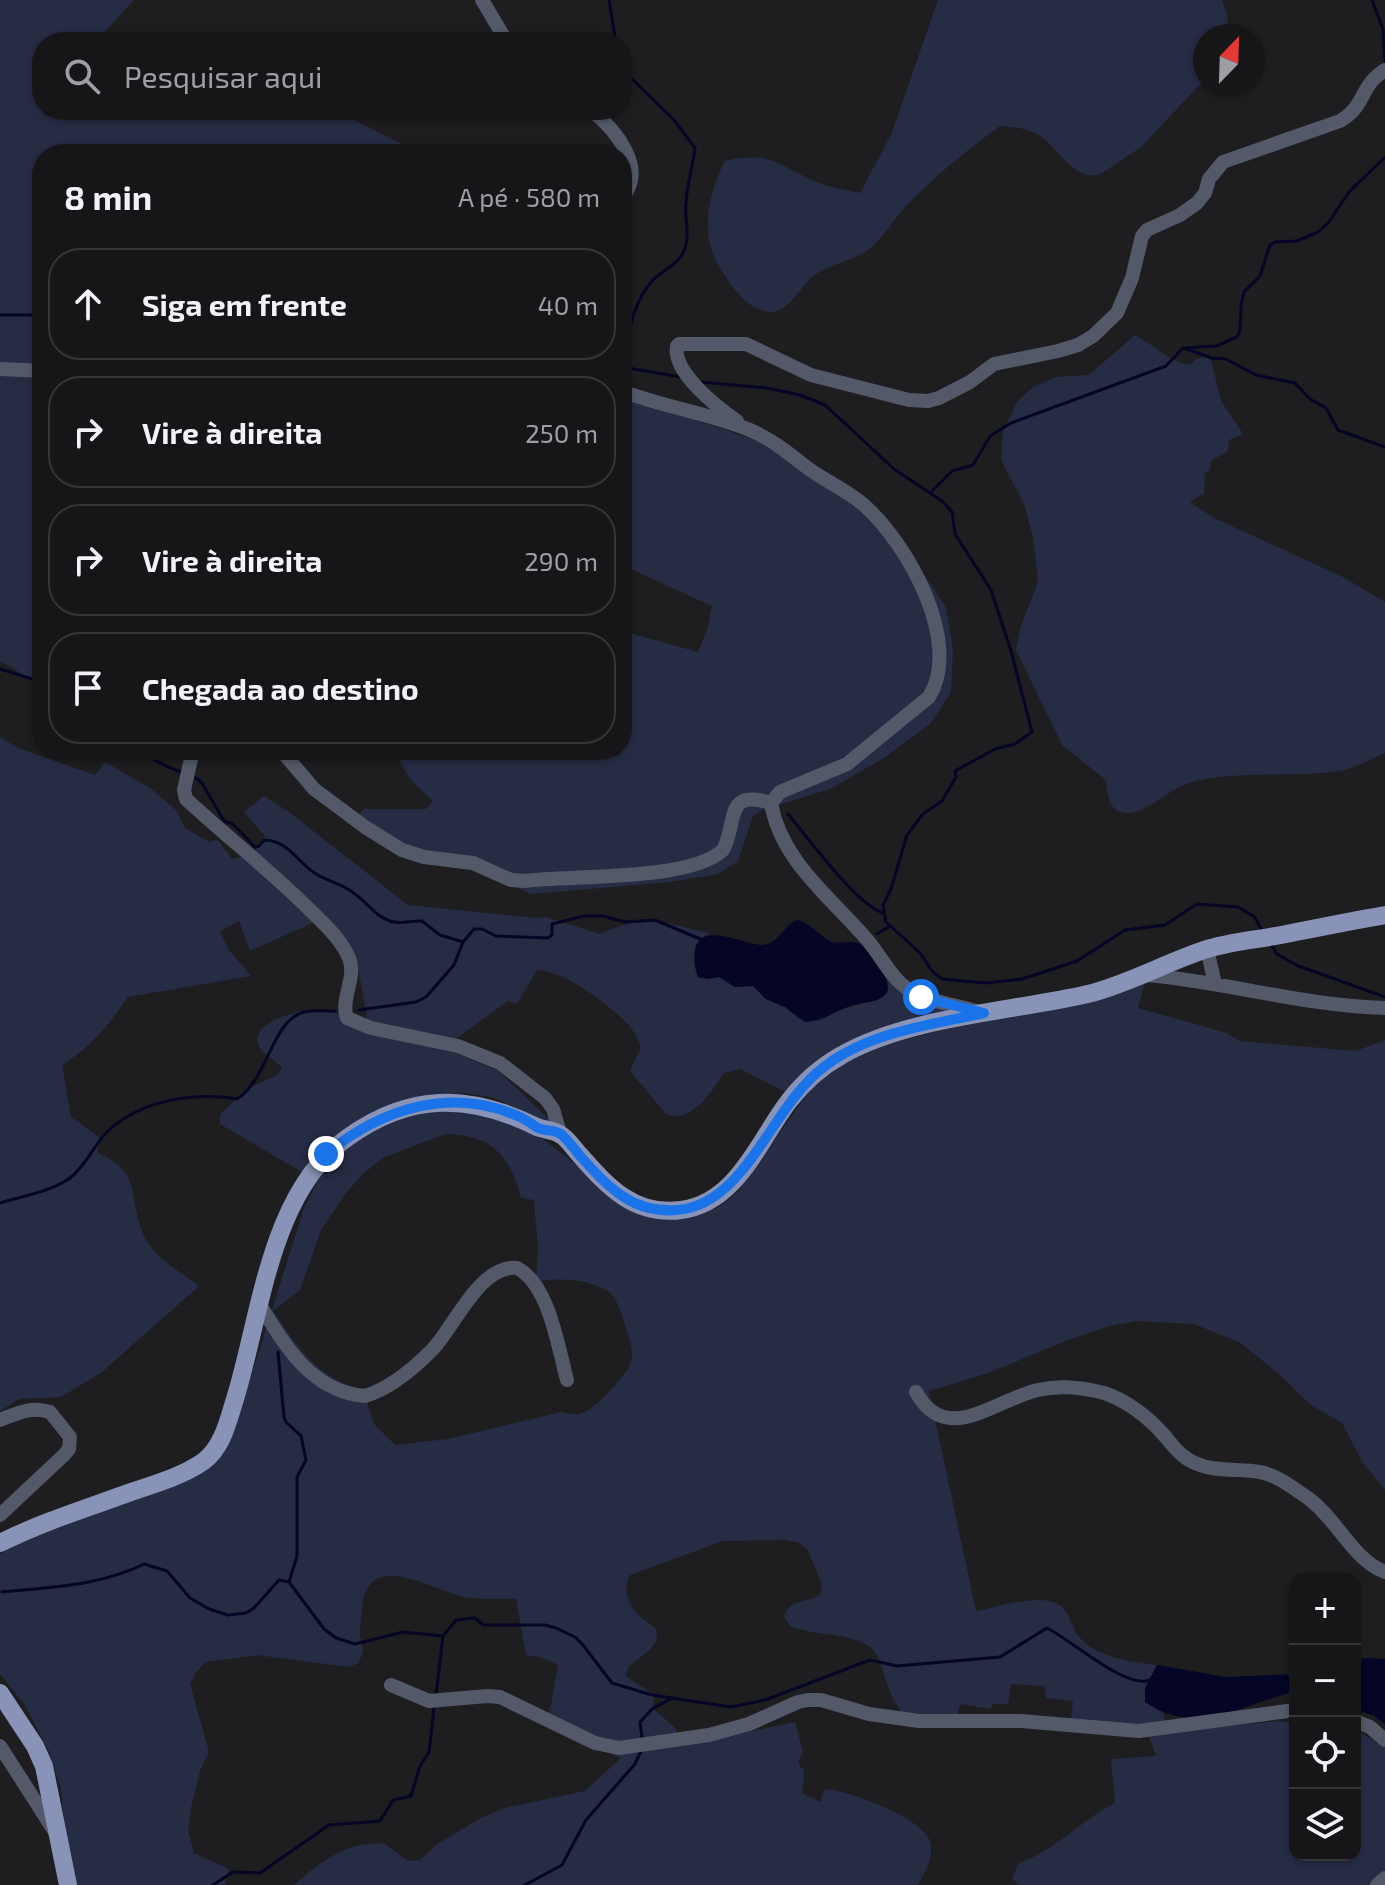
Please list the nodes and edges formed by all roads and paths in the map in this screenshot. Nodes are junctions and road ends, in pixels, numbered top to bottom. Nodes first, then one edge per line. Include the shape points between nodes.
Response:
1 (482, 0) edge
2 (501, 32) edge
3 (1385, 70) edge
4 (601, 120) edge
5 (621, 144) edge
6 (0, 369) edge
7 (32, 371) edge
8 (632, 394) edge
9 (750, 430) junction
10 (191, 760) edge
11 (290, 760) edge
12 (771, 803) junction
13 (1385, 915) edge
14 (1207, 949) junction
15 (1143, 974) junction
16 (1215, 984) junction
17 (1385, 1008) edge
18 (984, 1013) junction
19 (560, 1133) junction
20 (260, 1305) junction
21 (567, 1380) dead end
22 (916, 1392) dead end
23 (0, 1420) edge
24 (0, 1515) edge
25 (0, 1543) edge
26 (1385, 1572) edge
27 (391, 1685) dead end
28 (0, 1693) edge
29 (1289, 1711) edge
30 (1361, 1723) edge
31 (1385, 1740) edge
32 (0, 1746) edge
33 (57, 1835) junction
34 (1385, 1878) edge
35 (68, 1885) edge
36 (1377, 1885) edge

1 - 2 street
3 - 9 street via 1368,82 1354,113 1223,162 1197,203 1147,230 1117,313 1078,345 994,364 928,401 811,375 746,344 679,344 676,356 708,400
4 - 5 street
6 - 7 street
8 - 9 street
9 - 12 street via 788,451 878,519 919,581 939,651 936,684 925,702 847,764 780,792
10 - 19 street via 186,799 295,895 347,954 352,966 347,1018 458,1046 500,1063 545,1098
11 - 12 street via 324,797 402,850 473,863 511,880 629,874 704,863 723,850 736,805 756,798
12 - 18 street via 774,823 802,870 898,981 921,997
13 - 14 main road
14 - 15 main road
14 - 16 street
15 - 16 street
15 - 18 main road via 1096,992
16 - 17 street via 1294,1000
18 - 19 main road via 880,1038 823,1067 789,1102 738,1176 695,1207 664,1211 636,1206 606,1185
19 - 20 main road via 497,1109 443,1102 396,1111 369,1123 326,1154 301,1186
20 - 21 street via 289,1351 311,1373 332,1388 365,1396 392,1383 431,1352 479,1287 503,1270 517,1268 542,1296
20 - 25 main road via 220,1441 202,1462
22 - 26 street via 924,1407 944,1418 979,1413 1042,1389 1084,1388 1108,1395 1147,1419 1196,1464 1258,1471 1292,1487 1325,1511 1365,1562
23 - 24 street via 27,1409 45,1410 71,1443
27 - 29 street via 429,1701 500,1697 595,1743 619,1748 709,1735 808,1700 919,1721 1021,1721 1139,1731
28 - 33 main road via 44,1766
30 - 31 street
32 - 33 street
33 - 35 main road
34 - 36 street

